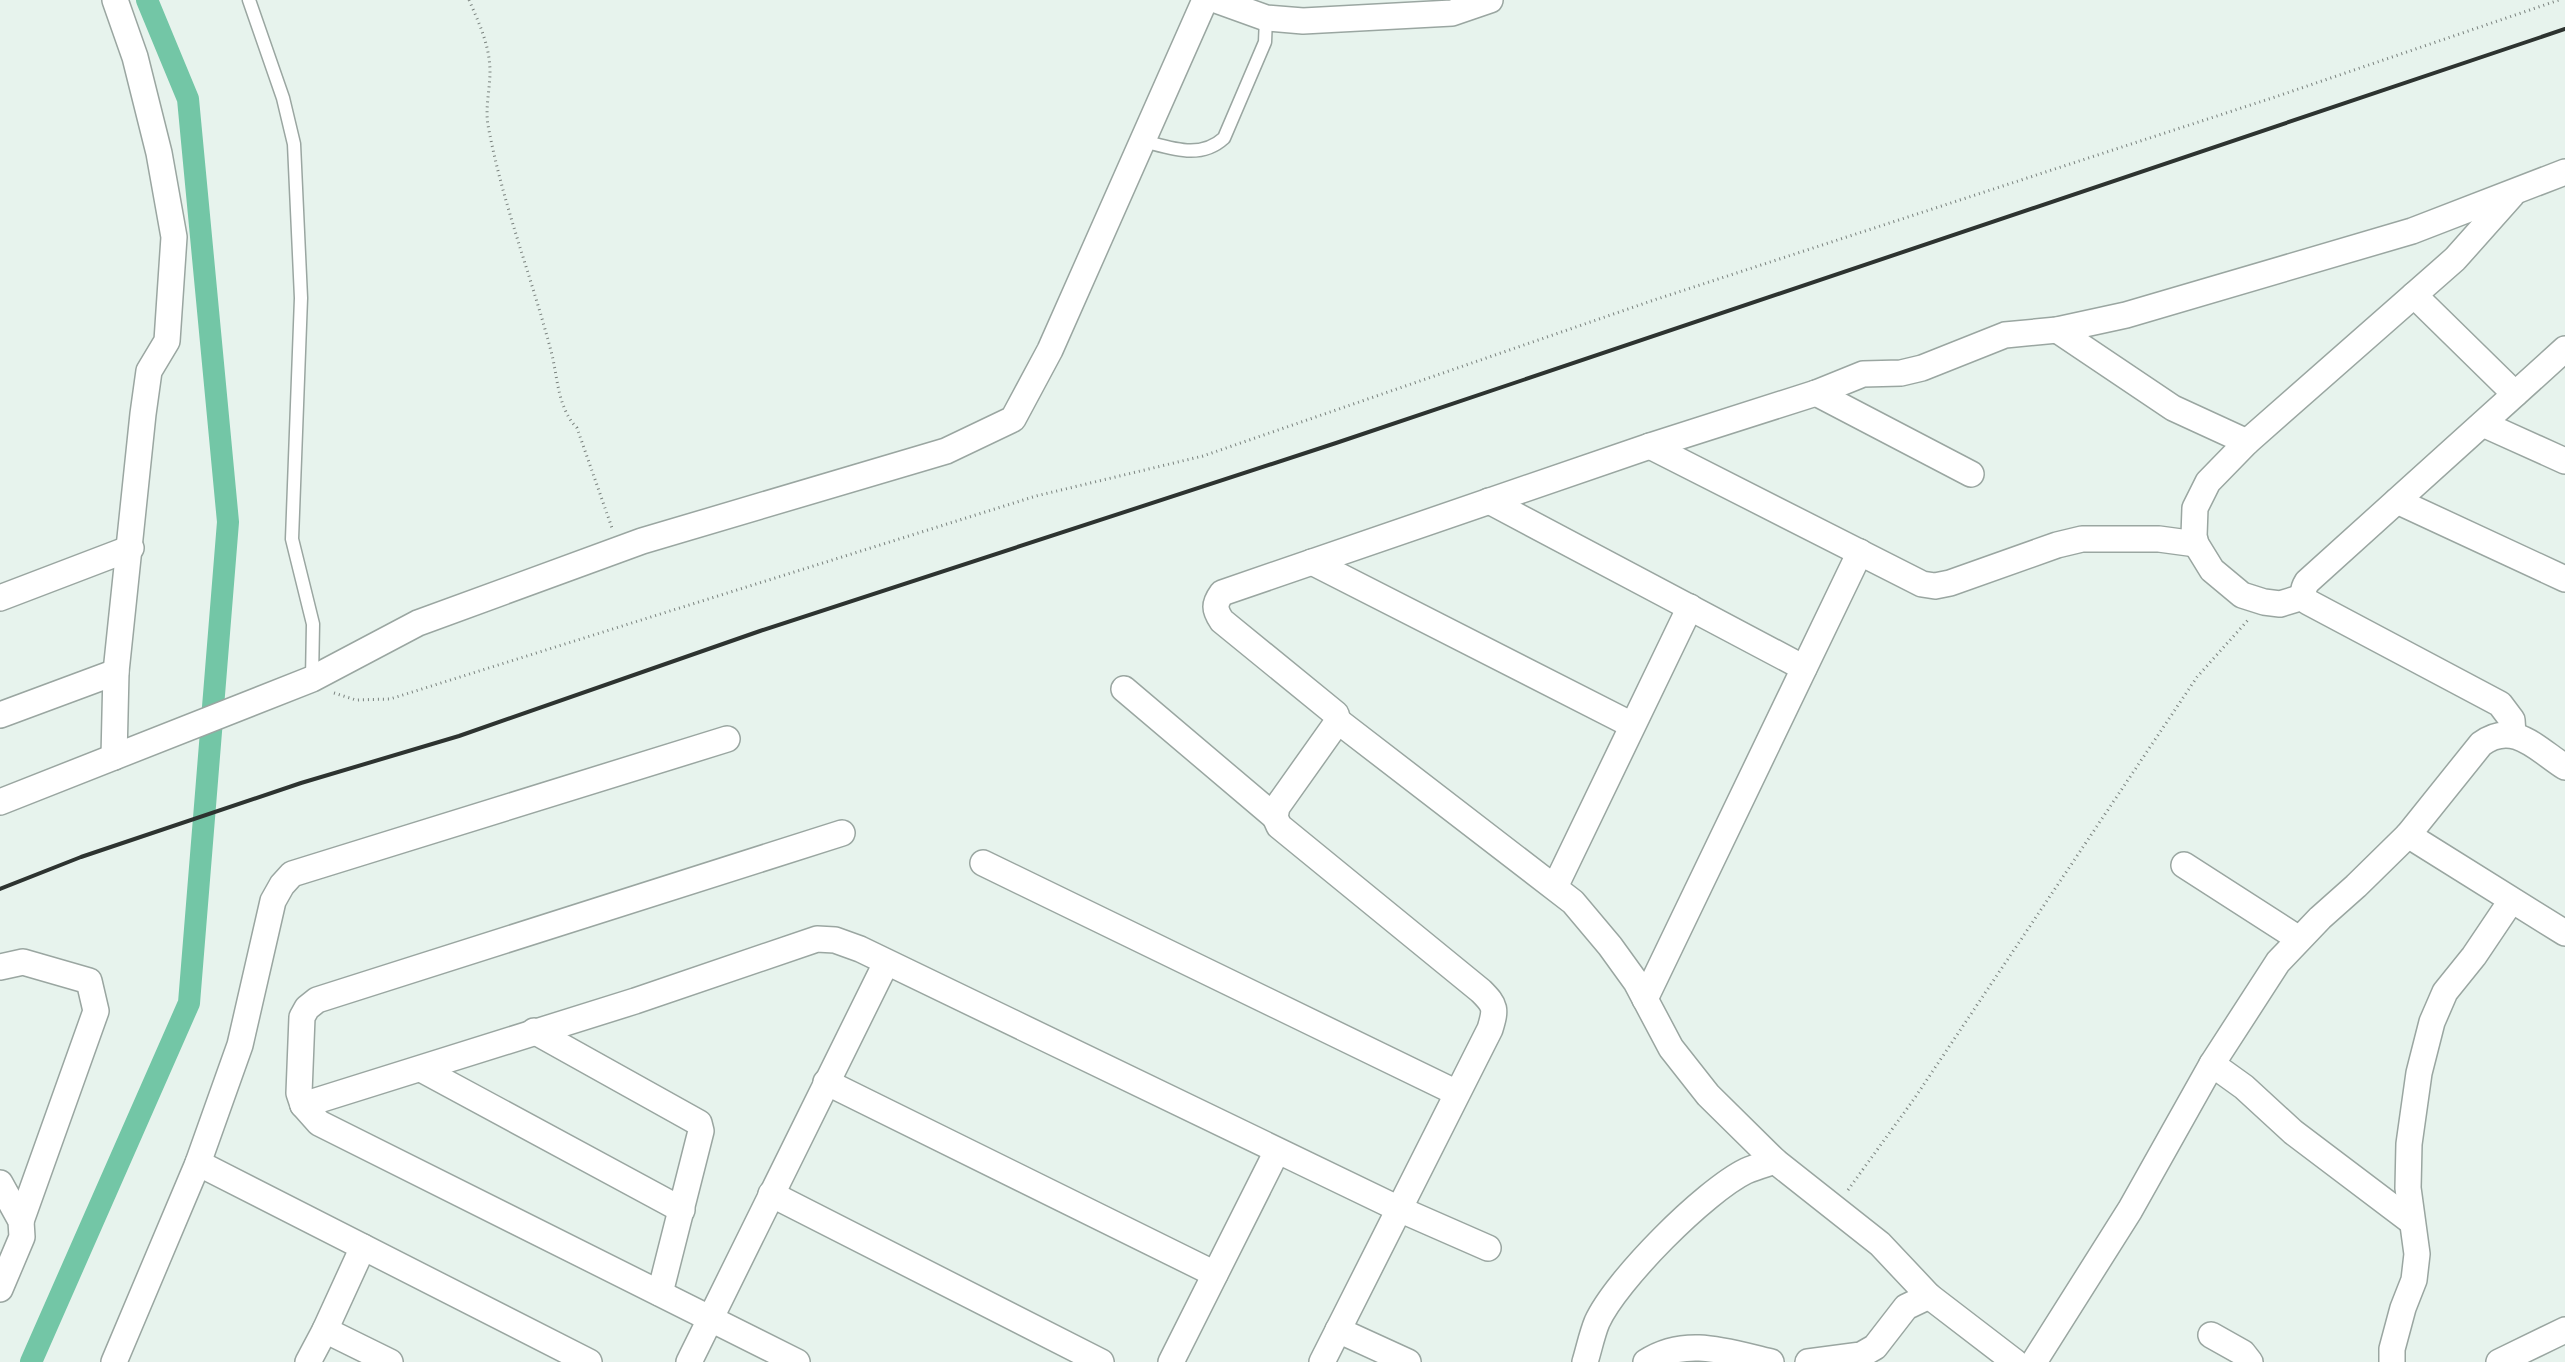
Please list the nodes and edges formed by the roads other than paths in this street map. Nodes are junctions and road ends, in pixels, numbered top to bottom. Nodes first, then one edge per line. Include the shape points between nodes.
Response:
1 (115, 0) edge
2 (249, 0) edge
3 (1205, 0) edge
4 (1216, 0) edge
5 (1490, 0) edge
6 (1266, 18) junction
7 (1143, 141) junction
8 (2561, 177) edge
9 (2516, 191) junction
10 (2414, 295) junction
11 (2057, 330) junction
12 (2565, 349) edge
13 (1816, 393) junction
14 (2515, 394) junction
15 (2483, 424) junction
16 (2247, 442) junction
17 (1650, 446) junction
18 (2565, 461) edge
19 (1971, 474) dead end
20 (1489, 501) junction
21 (2397, 501) junction
22 (2196, 544) junction
23 (131, 548) junction
24 (1860, 552) junction
25 (1312, 562) junction
26 (2565, 579) edge
27 (2303, 597) junction
28 (0, 598) edge
29 (1690, 607) junction
30 (1804, 668) junction
31 (116, 672) junction
32 (312, 679) junction
33 (1124, 688) dead end
34 (0, 715) edge
35 (1338, 721) junction
36 (1632, 725) junction
37 (2514, 734) junction
38 (727, 739) dead end
39 (114, 757) junction
40 (2565, 767) edge
41 (0, 802) edge
42 (1274, 817) junction
43 (842, 833) dead end
44 (2408, 835) junction
45 (983, 864) dead end
46 (2184, 865) dead end
47 (1555, 887) junction
48 (2511, 901) junction
49 (2565, 933) edge
50 (2299, 939) junction
51 (886, 963) junction
52 (0, 968) edge
53 (1645, 999) junction
54 (534, 1031) junction
55 (2212, 1064) junction
56 (421, 1069) junction
57 (826, 1082) junction
58 (1457, 1093) junction
59 (303, 1105) junction
60 (1277, 1151) junction
61 (1775, 1161) junction
62 (198, 1163) junction
63 (0, 1183) edge
64 (771, 1194) junction
65 (1399, 1209) junction
66 (682, 1210) junction
67 (21, 1221) junction
68 (2412, 1222) junction
69 (363, 1247) junction
70 (1488, 1248) dead end
71 (1215, 1274) junction
72 (0, 1289) edge
73 (660, 1293) junction
74 (1929, 1296) junction
75 (710, 1318) junction
76 (325, 1330) junction
77 (1338, 1330) junction
78 (2565, 1330) edge
79 (2211, 1335) dead end
80 (114, 1362) edge
81 (308, 1362) edge
82 (390, 1362) edge
83 (589, 1362) edge
84 (689, 1362) edge
85 (796, 1362) edge
86 (1101, 1362) edge
87 (1171, 1362) edge
88 (1322, 1362) edge
89 (1408, 1362) edge
90 (1585, 1362) edge
91 (1646, 1362) edge
92 (1771, 1362) edge
93 (1808, 1362) edge
94 (2015, 1362) edge
95 (2034, 1362) edge
96 (2250, 1362) edge
97 (2392, 1362) edge
98 (2499, 1362) edge

1 - 23 street via 135,57 160,153 174,237 167,341 149,371
2 - 32 lane via 283,98 294,144 301,298 292,539 312,624
3 - 7 street
4 - 6 street
5 - 6 street via 1444,14 1303,21
6 - 7 lane via 1265,42 1224,138 1214,147 1197,151
7 - 32 street via 1050,350 1013,419 946,451 620,549 418,623
8 - 9 street
9 - 10 street via 2455,259
9 - 11 street via 2412,232 2126,315
10 - 14 street
10 - 16 street
11 - 13 street via 2005,335 1922,368 1901,373 1863,374
11 - 16 street via 2173,408
12 - 14 street
13 - 17 street
13 - 19 street
14 - 15 street
15 - 18 street
15 - 21 street
16 - 22 street via 2208,482 2195,508
17 - 20 street
17 - 24 street
20 - 25 street
20 - 29 street
21 - 26 street
21 - 27 street via 2307,582
22 - 24 street via 2159,539 2082,539 1935,586 1922,584
22 - 27 street via 2212,570 2242,594 2280,604
23 - 28 street
23 - 31 street
24 - 30 street
25 - 35 street via 1222,593 1215,602 1215,611 1222,621 1336,714
25 - 36 street
27 - 37 street via 2500,704 2512,720
29 - 30 street
29 - 36 street
30 - 53 street
31 - 34 street
31 - 39 street
32 - 39 street
33 - 42 street
35 - 42 street via 1277,807
35 - 47 street
36 - 47 street
37 - 40 street
37 - 44 street via 2493,735 2481,744
38 - 62 street via 292,874 273,900 240,1045
39 - 41 street
42 - 58 street via 1279,826 1492,1002 1495,1012 1490,1029
43 - 59 street via 318,1000 307,1008 302,1017 300,1093
44 - 48 street
44 - 50 street
45 - 58 street
46 - 50 street
47 - 53 street via 1573,902 1610,946
48 - 49 street
48 - 68 street via 2445,992 2432,1022 2419,1073 2409,1144 2408,1188
50 - 55 street via 2278,962
51 - 54 street via 835,940 817,939 635,1002
51 - 57 street
51 - 60 street
52 - 67 street via 22,962 88,981 96,1011
53 - 61 street via 1671,1048 1708,1095
54 - 56 street
54 - 66 street via 699,1123 701,1132
55 - 68 street via 2244,1087 2292,1132
55 - 95 street via 2130,1210
56 - 59 street
56 - 66 street
57 - 64 street
57 - 71 street
58 - 65 street
59 - 73 street via 319,1124
60 - 65 street
60 - 71 street
61 - 74 street via 1880,1244
61 - 90 street via 1745,1172 1700,1204 1644,1258 1614,1295 1598,1322
62 - 69 street
62 - 80 street
63 - 67 street
64 - 75 street
64 - 86 street
65 - 70 street
65 - 77 street
66 - 73 street
67 - 72 street via 22,1237
68 - 97 street via 2417,1254 2414,1280 2392,1349
69 - 76 street
69 - 83 street
71 - 87 street
73 - 75 street
74 - 93 street via 1906,1308 1875,1347 1861,1355
74 - 94 street
75 - 84 street
75 - 85 street
76 - 81 street
76 - 82 street
77 - 88 street
77 - 89 street
78 - 98 street
79 - 96 street via 2243,1352
91 - 92 street via 1673,1348 1693,1348

